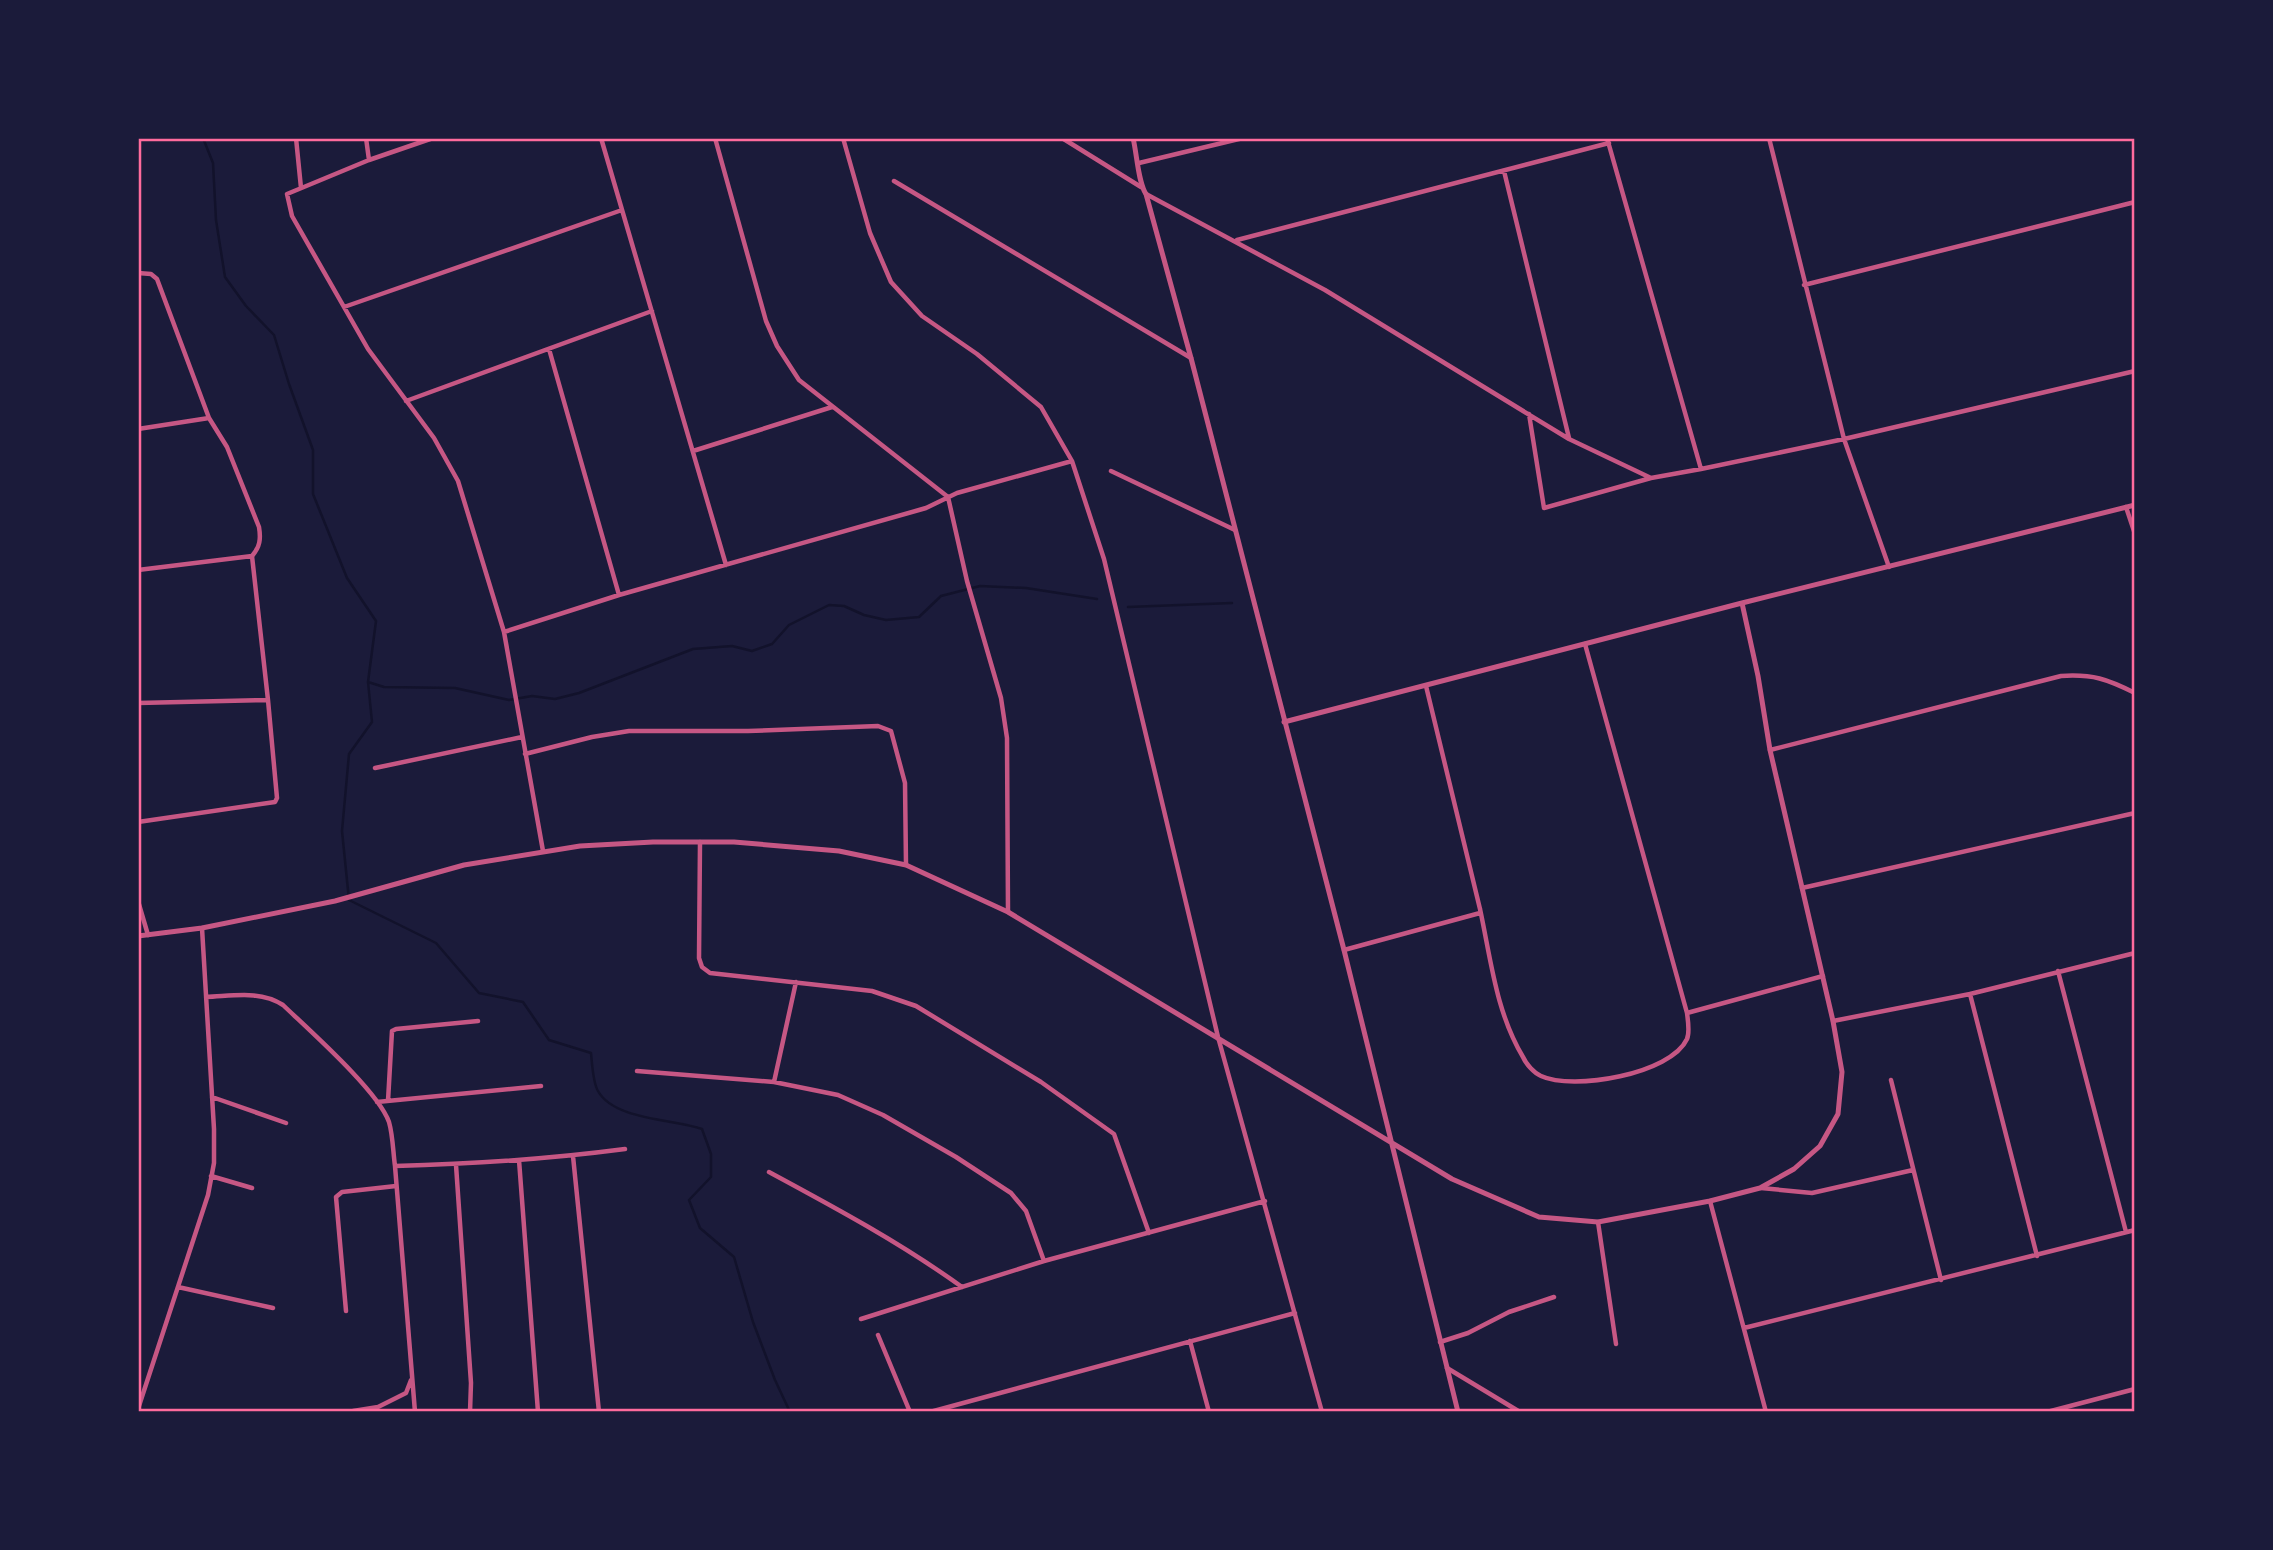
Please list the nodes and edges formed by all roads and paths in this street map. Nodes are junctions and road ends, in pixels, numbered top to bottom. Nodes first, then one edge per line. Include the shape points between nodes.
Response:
1 (296, 138) edge
2 (366, 138) edge
3 (433, 138) edge
4 (601, 138) edge
5 (715, 138) edge
6 (843, 138) edge
7 (1062, 138) edge
8 (1133, 138) edge
9 (1243, 138) edge
10 (1769, 138) edge
11 (1608, 141) edge
12 (369, 160) junction
13 (1139, 163) junction
14 (1504, 171) junction
15 (894, 181) dead end
16 (1142, 187) junction
17 (301, 188) junction
18 (1146, 194) junction
19 (2135, 202) edge
20 (622, 210) junction
21 (1236, 241) junction
22 (138, 273) edge
23 (1804, 285) junction
24 (344, 307) junction
25 (652, 311) junction
26 (549, 349) junction
27 (1191, 358) junction
28 (2135, 370) edge
29 (406, 401) junction
30 (833, 407) junction
31 (1529, 413) junction
32 (209, 418) junction
33 (138, 429) edge
34 (1569, 439) junction
35 (1844, 439) junction
36 (693, 451) junction
37 (1072, 461) junction
38 (1701, 469) junction
39 (1111, 471) dead end
40 (1651, 478) junction
41 (948, 497) junction
42 (2135, 505) edge
43 (2126, 507) junction
44 (1235, 530) junction
45 (2135, 534) edge
46 (252, 556) junction
47 (726, 565) junction
48 (1889, 567) junction
49 (138, 570) edge
50 (619, 595) junction
51 (1742, 603) junction
52 (504, 632) junction
53 (1585, 644) junction
54 (1426, 686) junction
55 (2135, 693) edge
56 (268, 700) junction
57 (138, 703) edge
58 (1284, 722) junction
59 (522, 737) junction
60 (1770, 750) junction
61 (525, 754) junction
62 (374, 768) dead end
63 (2135, 813) edge
64 (138, 822) edge
65 (700, 842) junction
66 (543, 851) junction
67 (906, 865) junction
68 (1801, 888) junction
69 (138, 901) edge
70 (1009, 912) junction
71 (1480, 913) junction
72 (202, 928) junction
73 (148, 934) junction
74 (138, 936) edge
75 (1344, 950) junction
76 (2135, 953) edge
77 (2058, 971) junction
78 (1823, 976) junction
79 (796, 982) junction
80 (1970, 994) junction
81 (206, 997) junction
82 (1687, 1013) junction
83 (478, 1021) dead end
84 (1833, 1021) junction
85 (1219, 1037) junction
86 (637, 1071) dead end
87 (1891, 1080) dead end
88 (774, 1082) junction
89 (541, 1086) dead end
90 (212, 1097) junction
91 (388, 1101) junction
92 (377, 1102) junction
93 (286, 1124) dead end
94 (1391, 1143) junction
95 (625, 1149) dead end
96 (573, 1156) junction
97 (519, 1160) junction
98 (456, 1165) junction
99 (395, 1166) junction
100 (1913, 1170) junction
101 (769, 1172) dead end
102 (211, 1176) junction
103 (396, 1186) junction
104 (252, 1188) dead end
105 (1760, 1188) junction
106 (1265, 1201) junction
107 (1710, 1201) junction
108 (1598, 1222) junction
109 (2135, 1230) edge
110 (2126, 1232) junction
111 (1149, 1233) junction
112 (2037, 1256) junction
113 (1045, 1261) junction
114 (1941, 1280) junction
115 (178, 1287) junction
116 (962, 1287) junction
117 (1554, 1297) dead end
118 (274, 1308) dead end
119 (346, 1311) dead end
120 (1295, 1313) junction
121 (860, 1319) dead end
122 (1744, 1328) junction
123 (878, 1335) dead end
124 (1190, 1341) junction
125 (1440, 1342) junction
126 (1616, 1344) dead end
127 (1447, 1368) junction
128 (413, 1376) junction
129 (2135, 1389) edge
130 (138, 1409) edge
131 (353, 1411) edge
132 (415, 1412) edge
133 (470, 1412) edge
134 (538, 1412) edge
135 (599, 1412) edge
136 (910, 1412) edge
137 (930, 1412) edge
138 (1209, 1412) edge
139 (1322, 1412) edge
140 (1458, 1412) edge
141 (1520, 1412) edge
142 (1766, 1412) edge
143 (2047, 1412) edge

1 - 17 street
2 - 12 street
3 - 12 street
4 - 20 street
5 - 30 street via 766,321 799,380
6 - 37 street via 870,233 891,282 922,316 1041,408
7 - 16 street
8 - 13 street
9 - 13 street
10 - 23 street
11 - 14 street
11 - 38 street
12 - 17 street
13 - 16 street
14 - 21 street
14 - 34 street
15 - 27 street
16 - 18 street
17 - 24 street via 287,194 292,216
18 - 21 street
18 - 27 street
19 - 23 street
20 - 24 street
20 - 25 street
21 - 31 street
22 - 32 street via 157,279
23 - 35 street
24 - 29 street
25 - 26 street
25 - 36 street
26 - 29 street
26 - 50 street
27 - 44 street
28 - 35 street
29 - 52 street via 458,481
30 - 36 street
30 - 41 street
31 - 34 street
31 - 40 street via 1544,508
32 - 33 street
32 - 46 street via 227,447 259,527 261,539
34 - 40 street
35 - 38 street
35 - 48 street
36 - 47 street
37 - 41 street
37 - 85 street via 1104,559
38 - 40 street
39 - 44 street
41 - 47 street via 926,508
41 - 70 street via 1001,698 1007,738
42 - 43 street
43 - 45 street
43 - 48 street
44 - 58 street
46 - 49 street
46 - 56 street
47 - 50 street
48 - 51 street
50 - 52 street
51 - 53 street
51 - 60 street
52 - 59 street
53 - 54 street
53 - 82 street
54 - 58 street
54 - 71 street
55 - 60 street via 2105,678 2062,676
56 - 57 street
56 - 64 street via 275,802
58 - 75 street
59 - 61 street
59 - 62 street
60 - 68 street
61 - 66 street
61 - 67 street via 629,731 878,726 891,731 905,783
63 - 68 street
65 - 66 street
65 - 67 street via 839,851
65 - 79 street via 702,967 710,973
66 - 72 street via 464,865 334,901
67 - 70 street
68 - 78 street
69 - 73 street
70 - 85 street
71 - 75 street
71 - 82 street via 1503,1013 1523,1059 1538,1076 1563,1083 1647,1069 1679,1052 1689,1037
72 - 73 street
72 - 81 street
73 - 74 street
75 - 94 street
76 - 77 street
77 - 80 street
77 - 110 street
78 - 82 street
78 - 84 street
79 - 88 street
79 - 111 street via 872,991 916,1006 1107,1128 1114,1134
80 - 84 street
80 - 112 street
81 - 90 street
81 - 92 street via 259,995 283,1005
83 - 91 street via 392,1031
84 - 105 street via 1842,1072 1838,1114 1820,1146 1794,1169
85 - 94 street
85 - 106 street
86 - 88 street
87 - 100 street
88 - 113 street via 838,1095 883,1115 1011,1193 1026,1211
89 - 91 street
90 - 93 street
90 - 102 street
91 - 92 street
92 - 99 street via 388,1120
94 - 108 street via 1452,1179 1539,1217
94 - 125 street
95 - 96 street
96 - 97 street
96 - 135 street
97 - 98 street
97 - 134 street
98 - 99 street
98 - 133 street
99 - 103 street
100 - 105 street via 1812,1193
100 - 114 street
101 - 116 street
102 - 104 street
102 - 115 street
103 - 119 street via 342,1192 336,1197
103 - 128 street
105 - 107 street
106 - 111 street
106 - 120 street
107 - 108 street
107 - 122 street
108 - 126 street
109 - 110 street
110 - 112 street
111 - 113 street
112 - 114 street
113 - 116 street
114 - 122 street
115 - 118 street
115 - 130 street
116 - 121 street
117 - 125 street
120 - 124 street
120 - 139 street
122 - 142 street
123 - 136 street
124 - 137 street
124 - 138 street
125 - 127 street
127 - 140 street
127 - 141 street
128 - 131 street via 406,1393 378,1407
128 - 132 street
129 - 143 street

